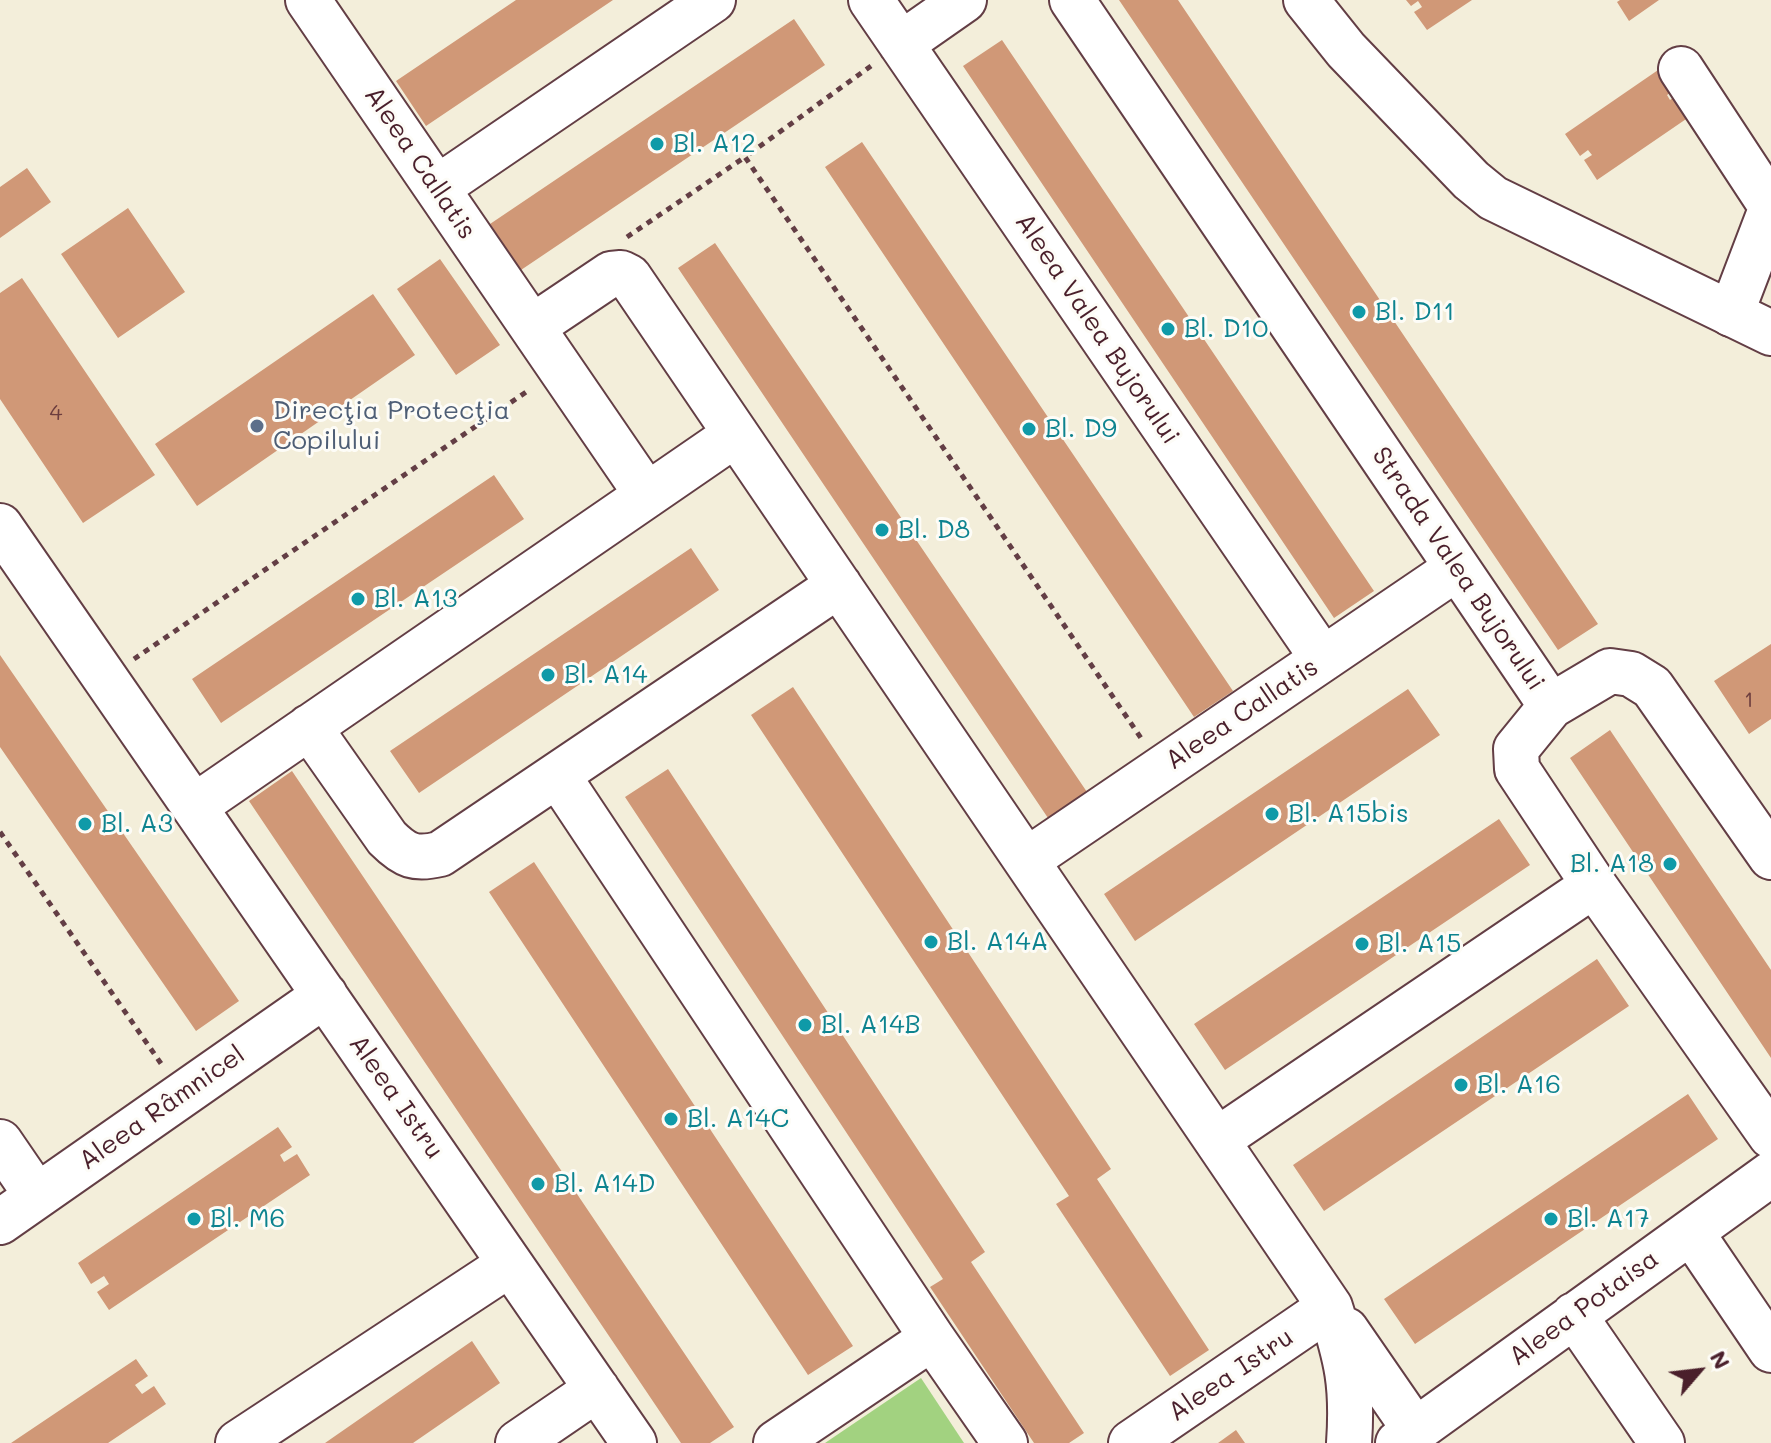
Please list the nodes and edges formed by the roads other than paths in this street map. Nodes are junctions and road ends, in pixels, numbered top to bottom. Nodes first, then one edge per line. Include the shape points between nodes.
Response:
1 (308, 0) edge
2 (713, 0) edge
3 (871, 0) edge
4 (964, 0) edge
5 (1072, 0) edge
6 (1306, 0) edge
7 (901, 44) junction
8 (1681, 69) dead end
9 (437, 188) junction
10 (1771, 208) edge
11 (1731, 314) junction
12 (532, 327) junction
13 (1771, 333) edge
14 (736, 434) junction
15 (647, 495) junction
16 (0, 526) edge
17 (1457, 568) junction
18 (839, 585) junction
19 (1323, 659) junction
20 (1551, 706) junction
21 (309, 727) junction
22 (558, 776) junction
23 (195, 806) junction
24 (1771, 856) edge
25 (1027, 860) junction
26 (1594, 885) junction
27 (325, 995) junction
28 (1771, 1136) edge
29 (1217, 1140) junction
30 (0, 1142) edge
31 (1771, 1174) edge
32 (37, 1196) junction
33 (0, 1222) edge
34 (1691, 1232) junction
35 (510, 1264) junction
36 (1330, 1307) junction
37 (1574, 1315) junction
38 (932, 1338) junction
39 (1771, 1350) edge
40 (597, 1389) junction
41 (1406, 1437) edge
42 (238, 1443) edge
43 (518, 1443) edge
44 (634, 1443) edge
45 (776, 1443) edge
46 (1005, 1443) edge
47 (1131, 1443) edge
48 (1349, 1443) edge
49 (1662, 1443) edge

1 - 9 street, Aleea Callatis
2 - 9 street
3 - 7 street, Aleea Valea Bujorului
4 - 7 street
5 - 17 street, Strada Valea Bujorului
6 - 11 street via 1346,50 1493,198
7 - 19 street, Aleea Valea Bujorului
8 - 10 street
9 - 12 street, Aleea Callatis
10 - 11 street
11 - 13 street
12 - 14 street via 611,274 629,277
12 - 15 street, Aleea Callatis
14 - 15 street
14 - 18 street
15 - 21 street
16 - 23 street, Aleea Istru
17 - 19 street, Aleea Callatis
17 - 20 street, Strada Valea Bujorului
18 - 22 street
18 - 25 street
19 - 25 street, Aleea Callatis
20 - 24 street via 1610,671 1631,674 1652,687
20 - 26 street, Strada Valea Bujorului via 1516,749 1517,769
21 - 22 street via 387,838 400,851 421,858 440,854
21 - 23 street
22 - 38 street
23 - 27 street, Aleea Istru
25 - 29 street
26 - 28 street, Strada Valea Bujorului
26 - 29 street
27 - 32 street, Aleea Râmnicel
27 - 35 street, Aleea Istru
29 - 36 street
30 - 32 street
31 - 34 street, Aleea Potaisa
32 - 33 street, Aleea Râmnicel
34 - 37 street, Aleea Potaisa
34 - 39 street
35 - 40 street, Aleea Istru
35 - 42 street
36 - 41 street
36 - 47 street, Aleea Istru
36 - 48 street via 1347,1362 1352,1402
37 - 41 street, Aleea Potaisa
37 - 49 street
38 - 45 street
38 - 46 street
40 - 43 street
40 - 44 street, Aleea Istru

